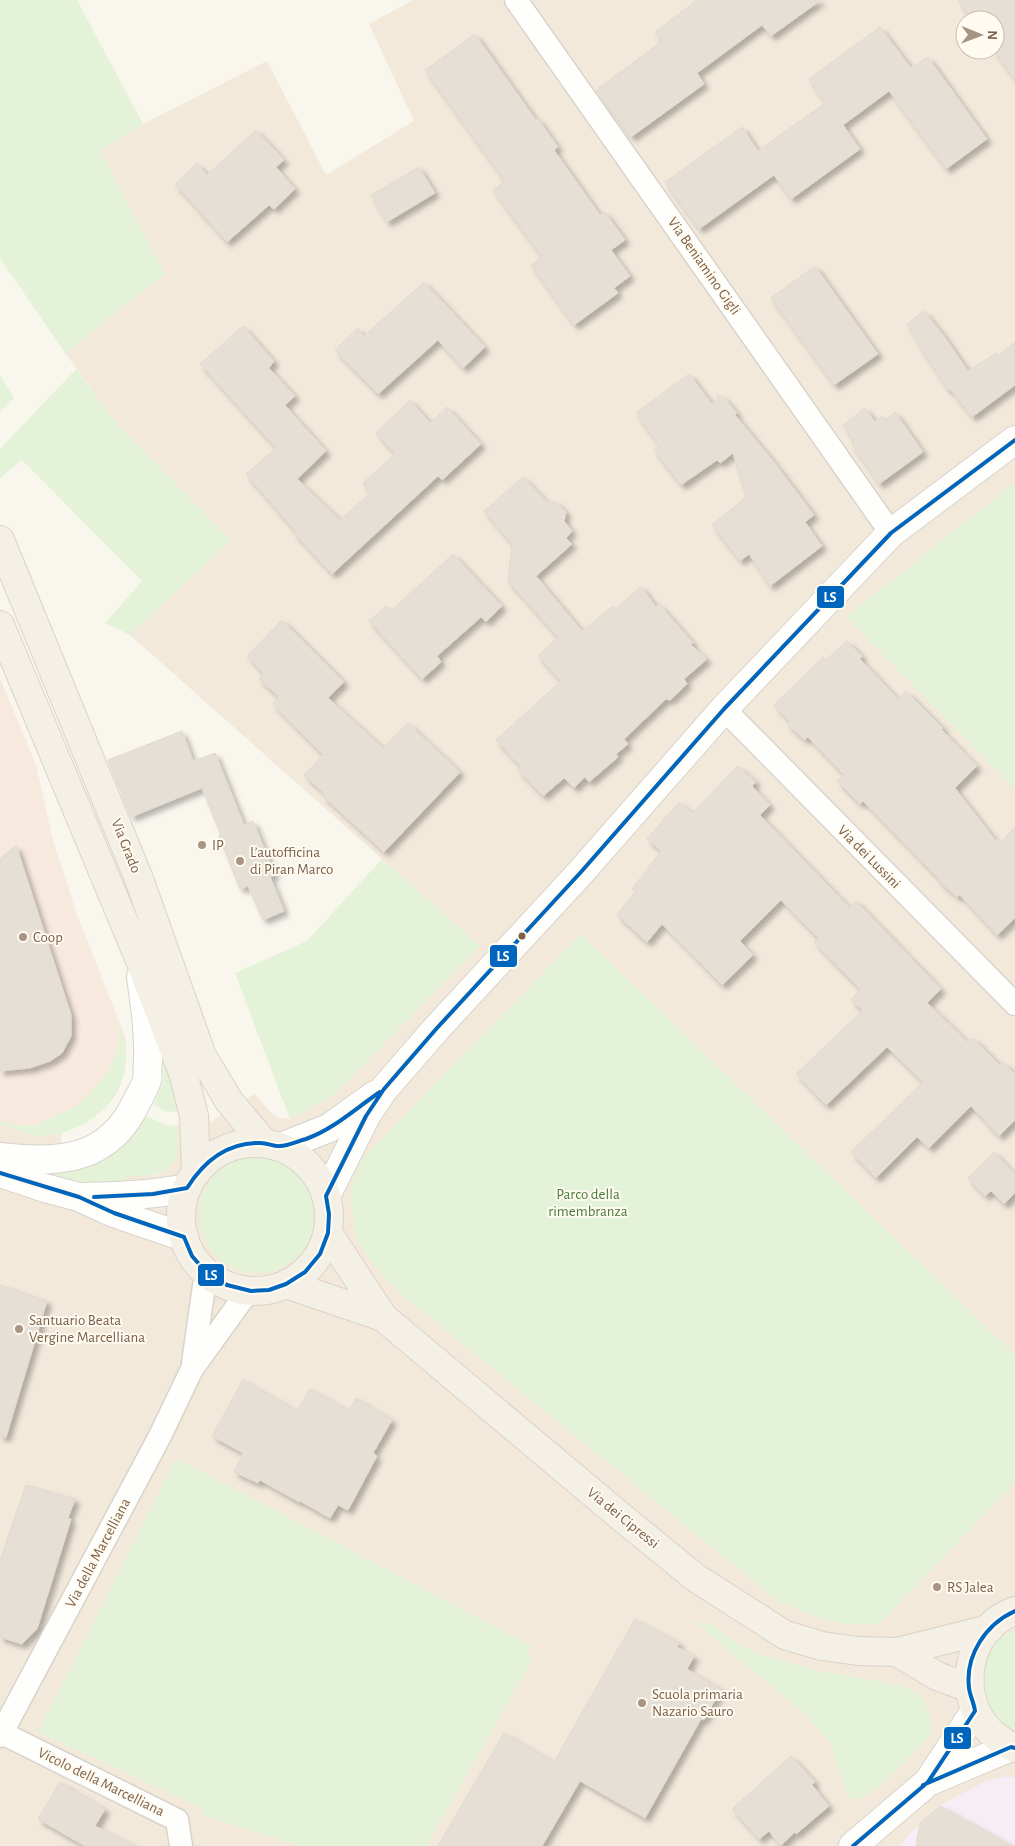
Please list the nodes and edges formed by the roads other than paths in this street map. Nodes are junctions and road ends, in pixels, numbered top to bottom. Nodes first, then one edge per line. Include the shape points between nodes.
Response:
1 (516, 0) edge
2 (1015, 440) edge
3 (891, 533) junction
4 (0, 540) edge
5 (0, 625) edge
6 (724, 709) junction
7 (139, 958) junction
8 (1015, 1004) edge
9 (384, 1089) junction
10 (272, 1145) junction
11 (0, 1157) edge
12 (0, 1173) edge
13 (191, 1181) junction
14 (326, 1196) junction
15 (79, 1197) junction
16 (328, 1233) junction
17 (184, 1237) junction
18 (206, 1272) junction
19 (286, 1284) junction
20 (251, 1291) junction
21 (382, 1317) junction
22 (192, 1369) junction
23 (1015, 1611) edge
24 (989, 1628) junction
25 (897, 1652) junction
26 (972, 1700) junction
27 (1, 1735) edge
28 (1013, 1747) edge
29 (928, 1782) junction
30 (181, 1846) edge
31 (853, 1846) edge

1 - 3 street, Via Beniamino Gigli
2 - 3 street
3 - 6 street
4 - 10 main road, Via Grado via 139,879 202,1056 229,1101
5 - 7 main road
6 - 8 street, Via dei Lussini
6 - 9 street
7 - 11 street via 149,1037 147,1081 129,1118 106,1141 74,1156 49,1160
7 - 13 main road via 185,1082 194,1116
9 - 10 street via 329,1128
9 - 14 street via 366,1116
10 - 13 main road via 245,1143 226,1149 209,1159
10 - 14 main road via 301,1158 317,1175
12 - 15 street
13 - 15 street via 172,1191
13 - 17 main road via 182,1212
14 - 16 main road via 330,1214
15 - 17 street
16 - 19 main road via 320,1254 305,1272
16 - 21 main road, Via dei Cipressi
17 - 18 main road via 192,1256
18 - 20 main road via 227,1286
18 - 22 street, Via della Marcelliana
19 - 20 main road via 269,1290
19 - 21 main road, Via dei Cipressi
20 - 22 street, Via della Marcelliana
21 - 25 main road, Via dei Cipressi via 696,1578 749,1613 786,1635 822,1646
22 - 27 street, Via della Marcelliana via 160,1436
23 - 24 main road
24 - 25 main road, Via dei Cipressi
24 - 26 main road via 977,1646 970,1667
25 - 26 main road, Via dei Cipressi
26 - 28 main road via 990,1732
26 - 29 street
27 - 30 street, Vicolo della Marcelliana via 177,1820
28 - 29 street
29 - 31 street

